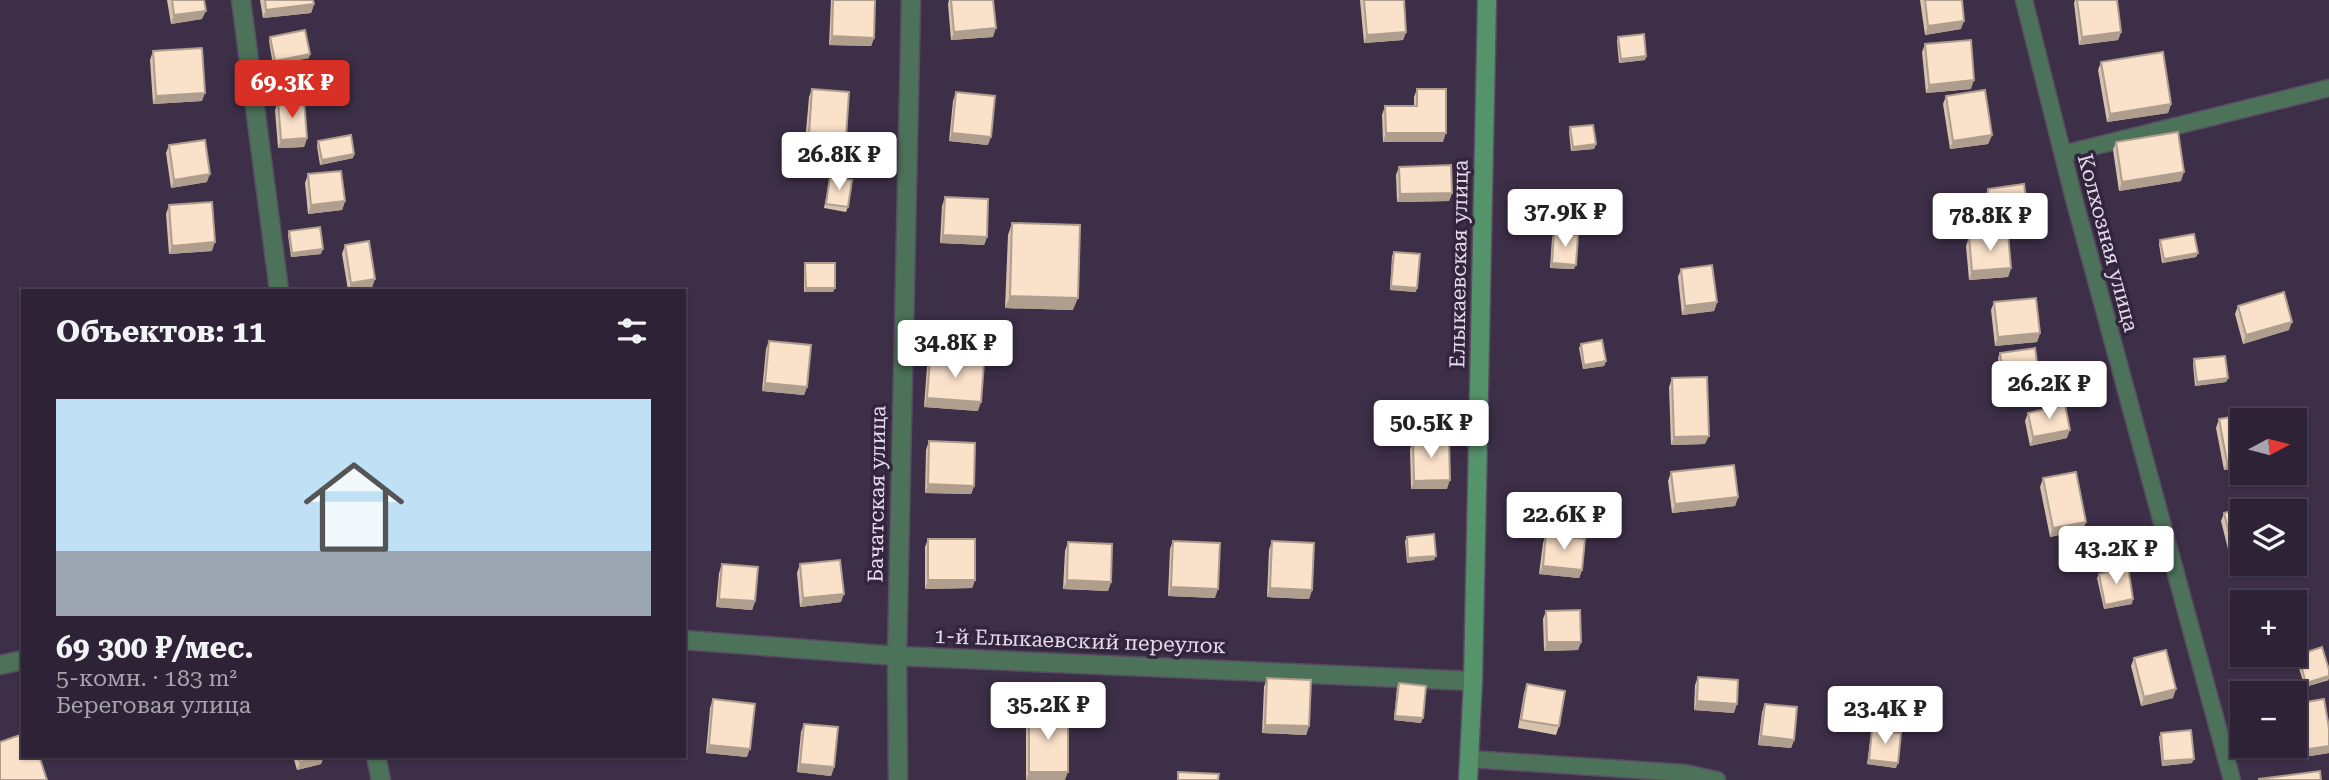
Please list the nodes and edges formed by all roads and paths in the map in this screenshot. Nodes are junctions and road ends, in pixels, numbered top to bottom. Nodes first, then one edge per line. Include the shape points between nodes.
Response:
1 (241, 0) edge
2 (911, 0) edge
3 (1487, 0) edge
4 (2024, 0) edge
5 (2329, 88) edge
6 (2063, 154) junction
7 (279, 289) edge
8 (686, 640) edge
9 (897, 656) junction
10 (21, 660) edge
11 (0, 665) edge
12 (1474, 681) junction
13 (376, 758) edge
14 (1469, 759) junction
15 (381, 780) edge
16 (898, 780) edge
17 (1468, 780) edge
18 (1717, 780) edge
19 (2232, 780) edge

1 - 7 street
2 - 9 street, Бачатская улица
3 - 12 street, Елыкаевская улица
4 - 6 lane, Колхозная улица
5 - 6 lane
6 - 19 lane, Колхозная улица
8 - 9 street, 1-й Елыкаевский переулок
9 - 12 street, 1-й Елыкаевский переулок
9 - 16 street, Бачатская улица
10 - 11 street
12 - 14 street, Елыкаевская улица
13 - 15 street
14 - 17 street, Елыкаевская улица
14 - 18 lane via 1685,773

